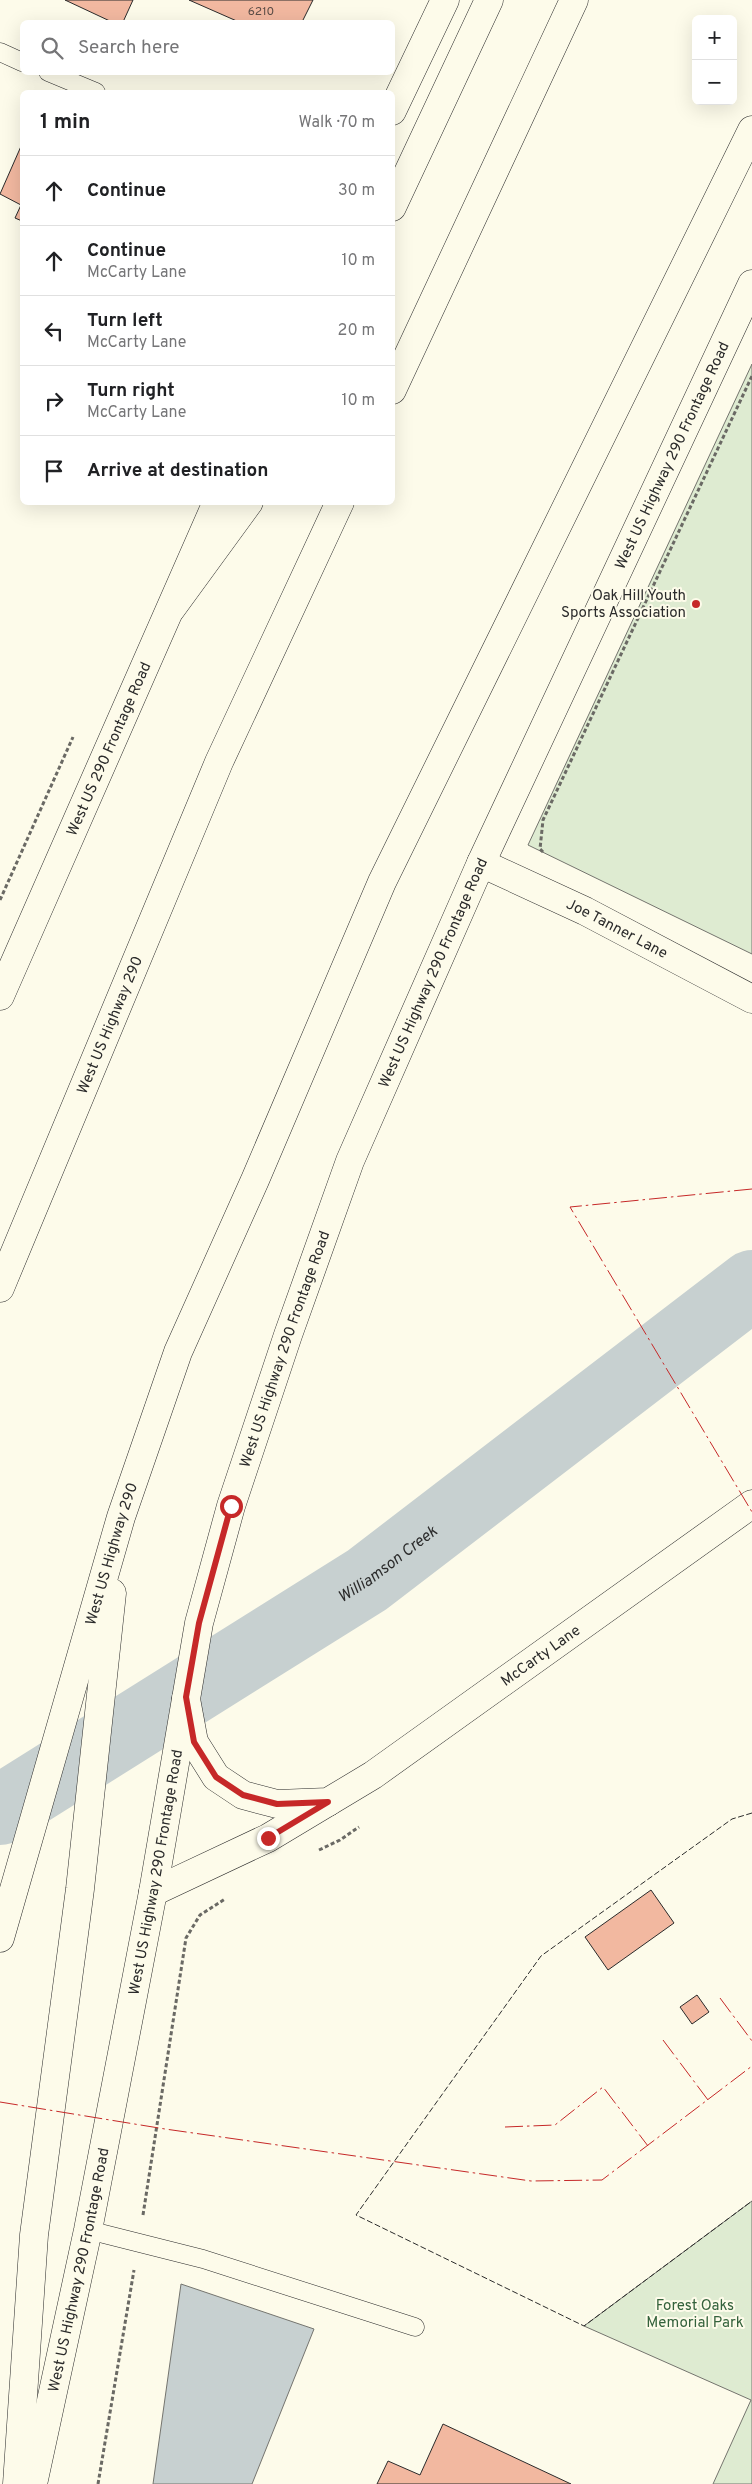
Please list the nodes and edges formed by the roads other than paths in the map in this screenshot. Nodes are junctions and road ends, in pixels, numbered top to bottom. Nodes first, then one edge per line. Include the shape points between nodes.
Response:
1 (446, 0) edge
2 (489, 0) edge
3 (574, 0) edge
4 (0, 52) edge
5 (20, 61) edge
6 (55, 75) edge
7 (91, 90) edge
8 (395, 105) edge
9 (752, 130) edge
10 (395, 200) edge
11 (752, 284) edge
12 (395, 384) edge
13 (216, 505) edge
14 (247, 505) edge
15 (339, 505) edge
16 (171, 609) junction
17 (481, 863) junction
18 (0, 996) edge
19 (752, 999) edge
20 (0, 1288) edge
21 (752, 1504) edge
22 (121, 1517) junction
23 (186, 1697) junction
24 (328, 1802) junction
25 (153, 1892) junction
26 (0, 1938) edge
27 (88, 2230) junction
28 (415, 2328) dead end
29 (17, 2484) edge
30 (33, 2484) edge

1 - 8 main road
2 - 10 main road
3 - 12 main road
4 - 5 lane
6 - 7 lane
9 - 22 main road, West US Highway 290 via 382,882 178,1352
11 - 17 main road, West US Highway 290 Frontage Road
13 - 16 main road, West US 290 Frontage Road
14 - 16 main road
15 - 20 main road, West US Highway 290 via 219,762
16 - 18 main road, West US 290 Frontage Road
17 - 19 main road, Joe Tanner Lane via 585,911
17 - 23 main road, West US Highway 290 Frontage Road via 350,1161 288,1335 231,1506 199,1623
21 - 24 main road, McCarty Lane via 373,1775
22 - 26 main road, West US Highway 290
22 - 29 main road via 80,1889 34,2235
23 - 24 main road, McCarty Lane via 194,1742 216,1777 243,1795 277,1804
23 - 25 main road, West US Highway 290 Frontage Road
24 - 25 main road, McCarty Lane via 268,1838
25 - 27 main road, West US Highway 290 Frontage Road
27 - 28 lane via 203,2258
27 - 30 main road, West US Highway 290 Frontage Road

